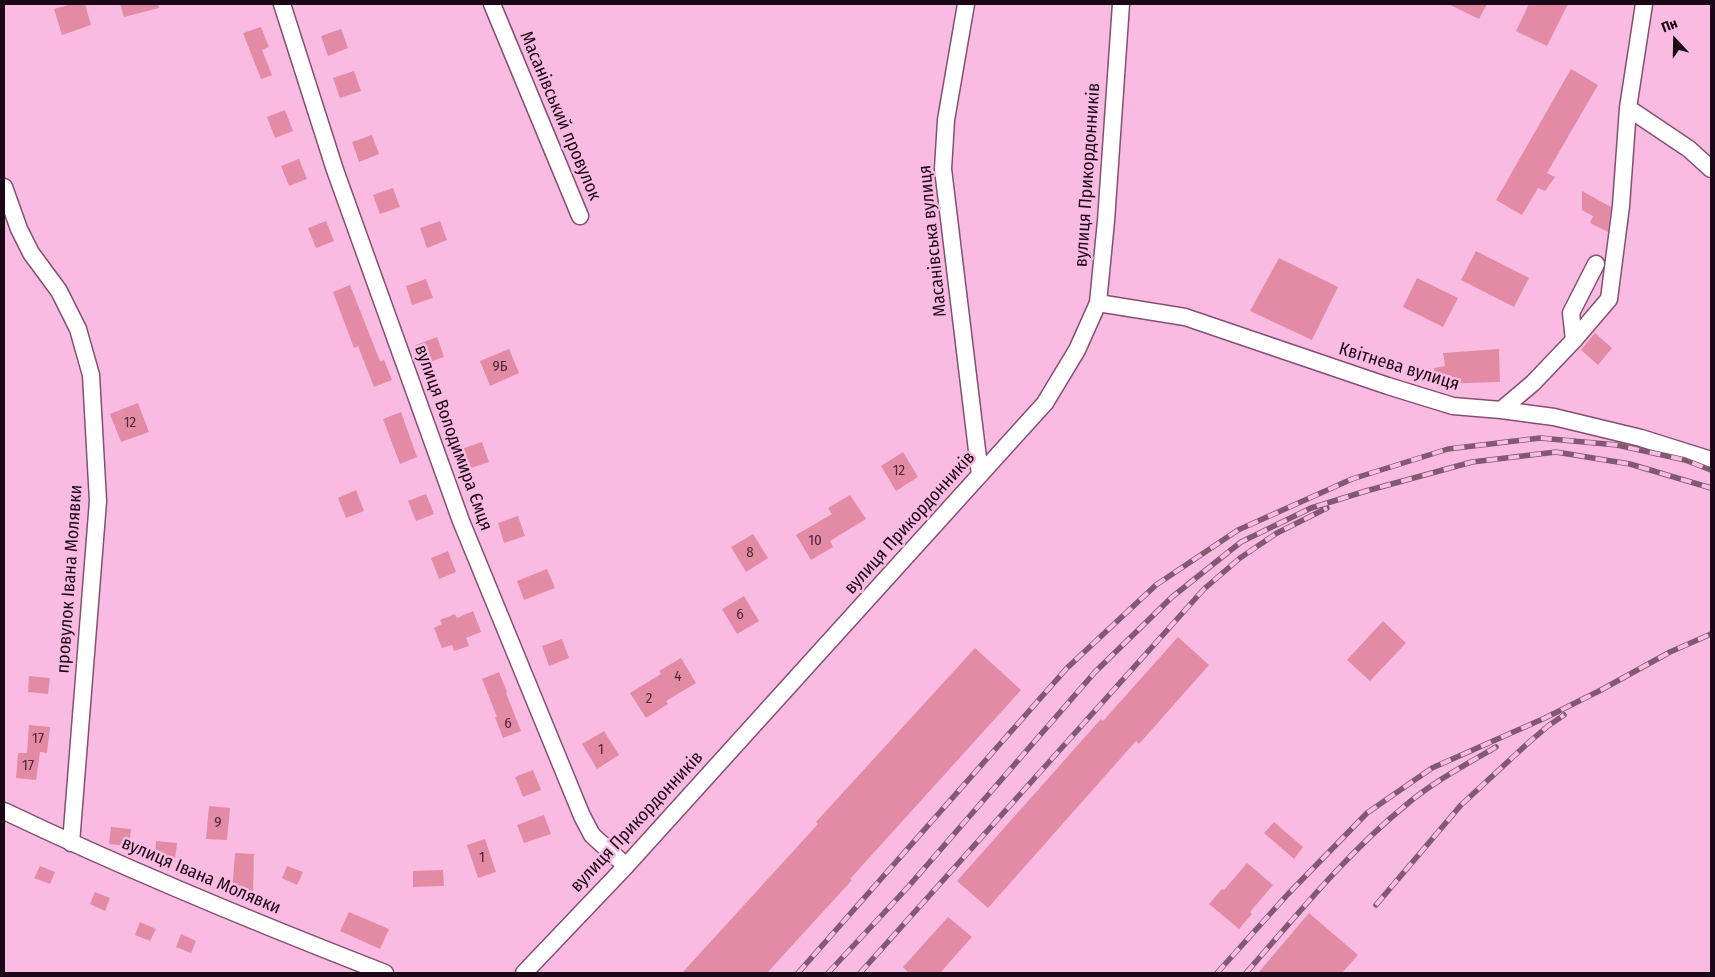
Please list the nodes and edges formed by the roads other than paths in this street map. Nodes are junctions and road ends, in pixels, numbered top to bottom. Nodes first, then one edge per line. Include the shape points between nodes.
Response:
1 (282, 4) edge
2 (492, 4) edge
3 (966, 4) edge
4 (1121, 4) edge
5 (1644, 4) edge
6 (1628, 108) junction
7 (1711, 169) edge
8 (4, 187) edge
9 (580, 216) dead end
10 (1596, 264) dead end
11 (1098, 303) junction
12 (1574, 340) junction
13 (1501, 410) junction
14 (1711, 460) edge
15 (980, 475) junction
16 (4, 811) edge
17 (71, 843) junction
18 (626, 866) junction
19 (385, 973) edge
20 (524, 973) edge

1 - 18 street, вулиця Володимира Ємця via 335,170 461,521 582,816 592,835
2 - 9 street, Масанівський провулок
3 - 15 street, Масанівська вулиця via 946,120 943,169
4 - 11 street, вулиця Прикордонників
5 - 6 street
6 - 7 street via 1689,149
6 - 12 street via 1621,206 1608,299
8 - 17 street, провулок Івана Молявки via 31,253 59,291 78,329 91,376 98,501
10 - 12 street via 1571,313
11 - 13 street, Квітнева вулиця via 1185,317 1391,380 1453,406
11 - 15 street, вулиця Прикордонників via 1077,350 1045,403
12 - 13 street via 1533,383
13 - 14 street, Квітнева вулиця via 1554,417 1641,438
15 - 18 street, вулиця Прикордонників
16 - 17 street, вулиця Івана Молявки
17 - 19 street, вулиця Івана Молявки
18 - 20 street, вулиця Прикордонників

